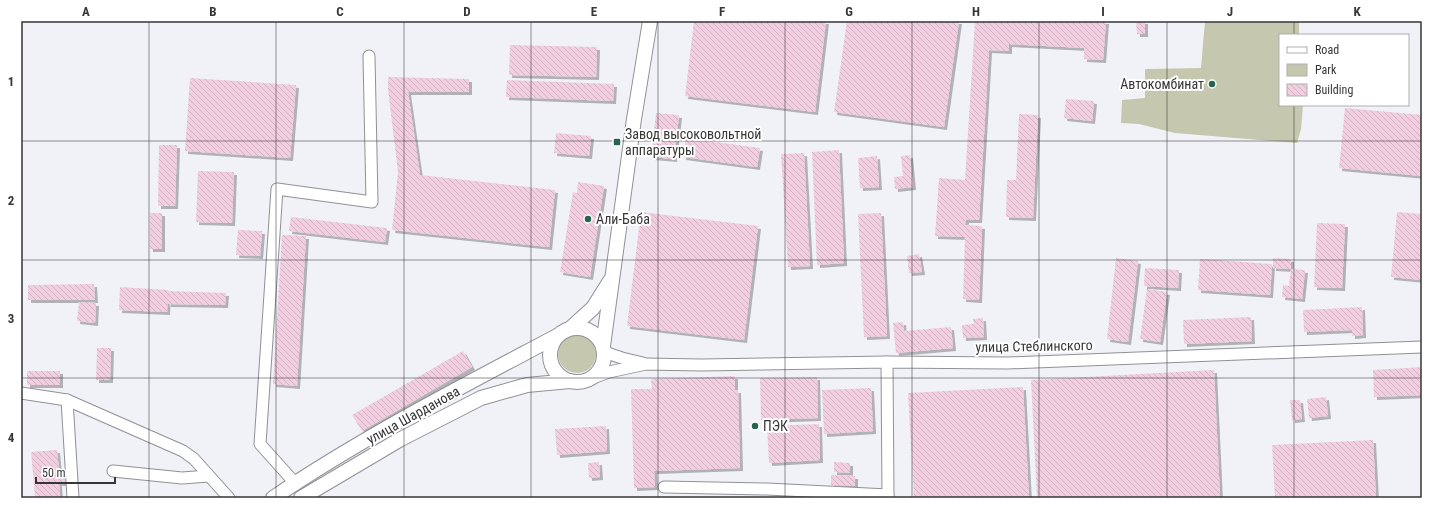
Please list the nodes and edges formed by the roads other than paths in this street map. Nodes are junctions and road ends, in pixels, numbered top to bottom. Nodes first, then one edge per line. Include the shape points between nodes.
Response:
1 (650, 21) edge
2 (369, 56) dead end
3 (613, 277) junction
4 (571, 328) junction
5 (557, 336) junction
6 (1422, 347) edge
7 (604, 349) junction
8 (887, 362) junction
9 (646, 364) junction
10 (590, 379) junction
11 (570, 381) junction
12 (21, 393) edge
13 (67, 400) junction
14 (113, 472) dead end
15 (210, 476) junction
16 (295, 483) junction
17 (664, 487) dead end
18 (888, 497) edge
19 (74, 498) edge
20 (228, 498) edge
21 (273, 498) edge
22 (301, 498) edge

1 - 3 main road
2 - 16 street via 372,202 277,189 260,444
3 - 4 main road via 593,308
3 - 7 main road
4 - 5 main road
4 - 7 main road via 579,327 594,333
5 - 11 main road via 550,348 551,362 558,374
5 - 16 main road, улица Шарданова via 390,426
6 - 8 street, улица Стеблинского via 1008,363
7 - 9 street via 622,358
7 - 10 main road via 601,368
8 - 9 street, улица Стеблинского
8 - 18 street
9 - 10 street
10 - 11 main road
11 - 22 main road, улица Шарданова via 527,385 481,398 399,440
12 - 13 street
13 - 15 street via 183,451
13 - 19 street
14 - 15 street via 182,478
15 - 20 street
16 - 21 main road, улица Шарданова
17 - 18 street via 767,489

